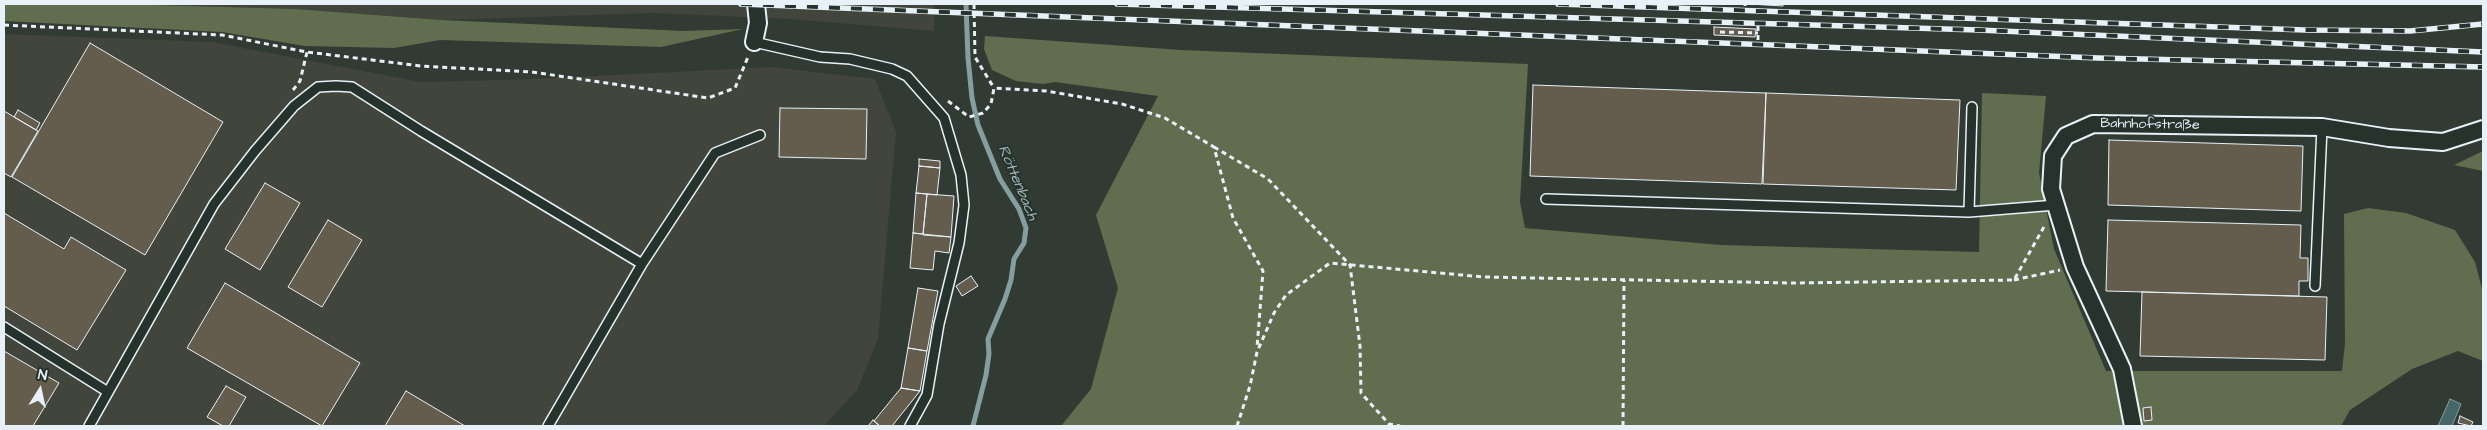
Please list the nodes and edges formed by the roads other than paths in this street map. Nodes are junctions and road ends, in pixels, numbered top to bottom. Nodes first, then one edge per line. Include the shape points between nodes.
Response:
1 (756, 4) edge
2 (754, 42) joint
3 (1972, 107) dead end
4 (2322, 127) junction
5 (2483, 129) edge
6 (760, 135) dead end
7 (1546, 199) dead end
8 (2056, 204) junction
9 (1969, 212) junction
10 (642, 264) junction
11 (2314, 286) dead end
12 (4, 327) edge
13 (108, 392) junction
14 (89, 426) edge
15 (548, 426) edge
16 (910, 426) edge
17 (2133, 426) edge

1 - 2 street via 758,23
2 - 16 lane via 820,57 850,59 907,76 944,118 961,175 964,205 959,244 941,316 927,396
3 - 9 lane
4 - 5 street, Bahnhofstraße via 2389,138 2442,142
4 - 8 street, Bahnhofstraße via 2093,124 2066,136 2053,156 2051,189
4 - 11 lane
6 - 10 lane via 715,153
7 - 9 lane
8 - 9 lane
8 - 17 street, Bahnhofstraße via 2075,267 2122,369
10 - 13 lane via 352,87 318,87 294,106 214,204
10 - 15 lane
12 - 13 lane
13 - 14 lane

